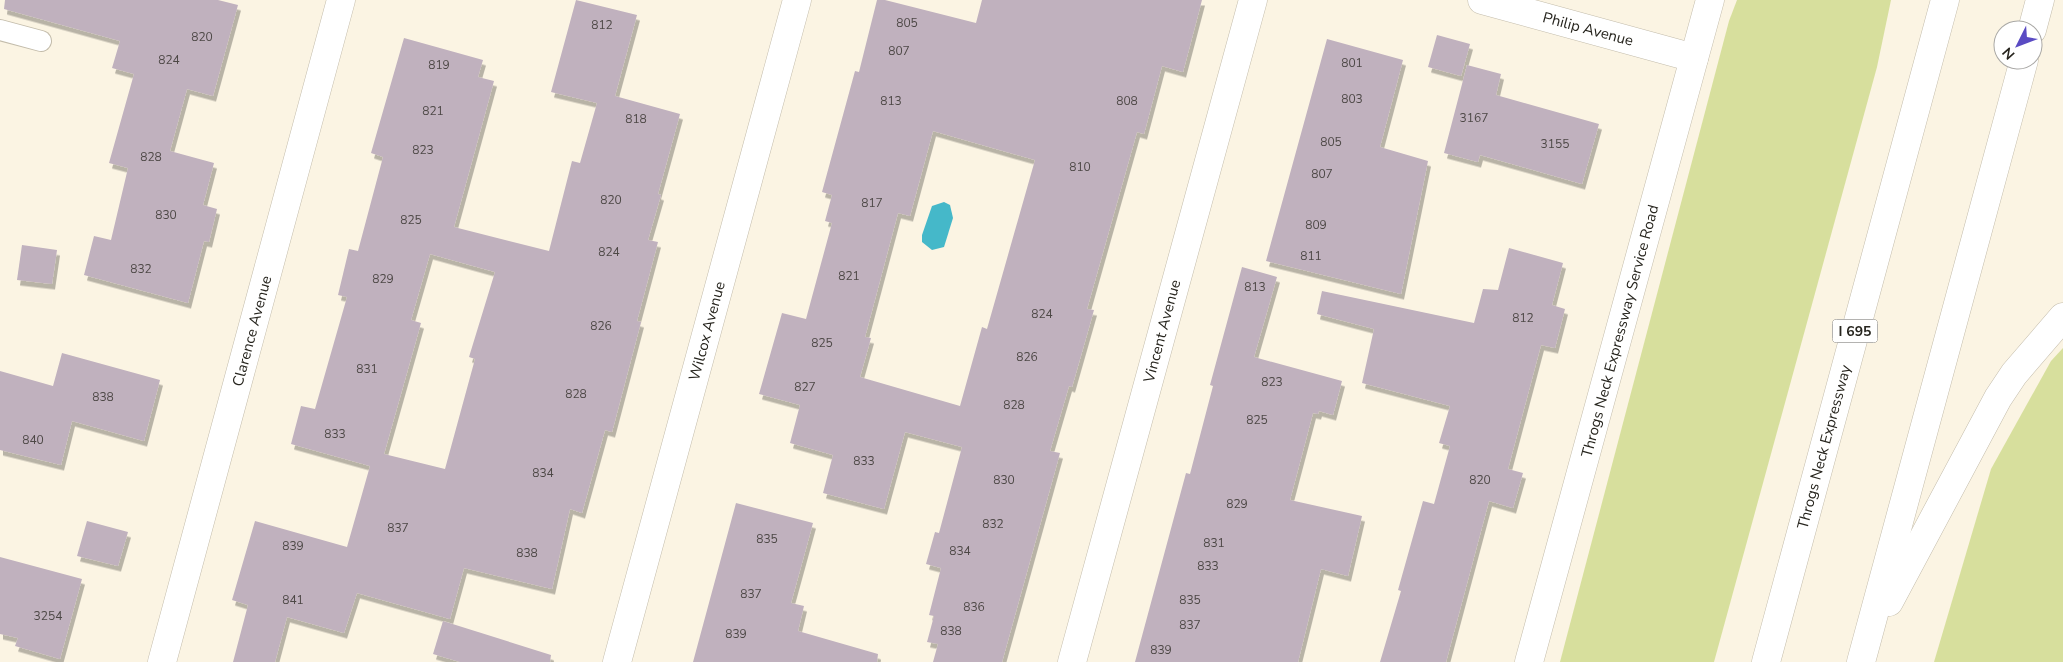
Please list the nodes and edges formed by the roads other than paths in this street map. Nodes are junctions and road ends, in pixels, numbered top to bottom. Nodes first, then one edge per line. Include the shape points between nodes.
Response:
1 (341, 0) edge
2 (797, 0) edge
3 (1253, 0) edge
4 (1482, 0) edge
5 (1710, 0) edge
6 (1945, 0) edge
7 (2040, 0) edge
8 (2035, 20) edge
9 (0, 30) edge
10 (41, 41) dead end
11 (1694, 58) junction
12 (2021, 70) edge
13 (2063, 317) edge
14 (1863, 653) edge
15 (162, 662) edge
16 (617, 662) edge
17 (1072, 662) edge
18 (1529, 662) edge
19 (1766, 662) edge

1 - 15 main road, Clarence Avenue
2 - 16 main road, Wilcox Avenue
3 - 17 main road, Vincent Avenue
4 - 11 main road, Philip Avenue
5 - 11 main road, Throgs Neck Expressway Service Road
6 - 19 main road, Throgs Neck Expressway / I 695
7 - 8 main road
9 - 10 lane
11 - 18 main road, Throgs Neck Expressway Service Road
12 - 14 main road
13 - 14 main road via 2014,374 1998,398

